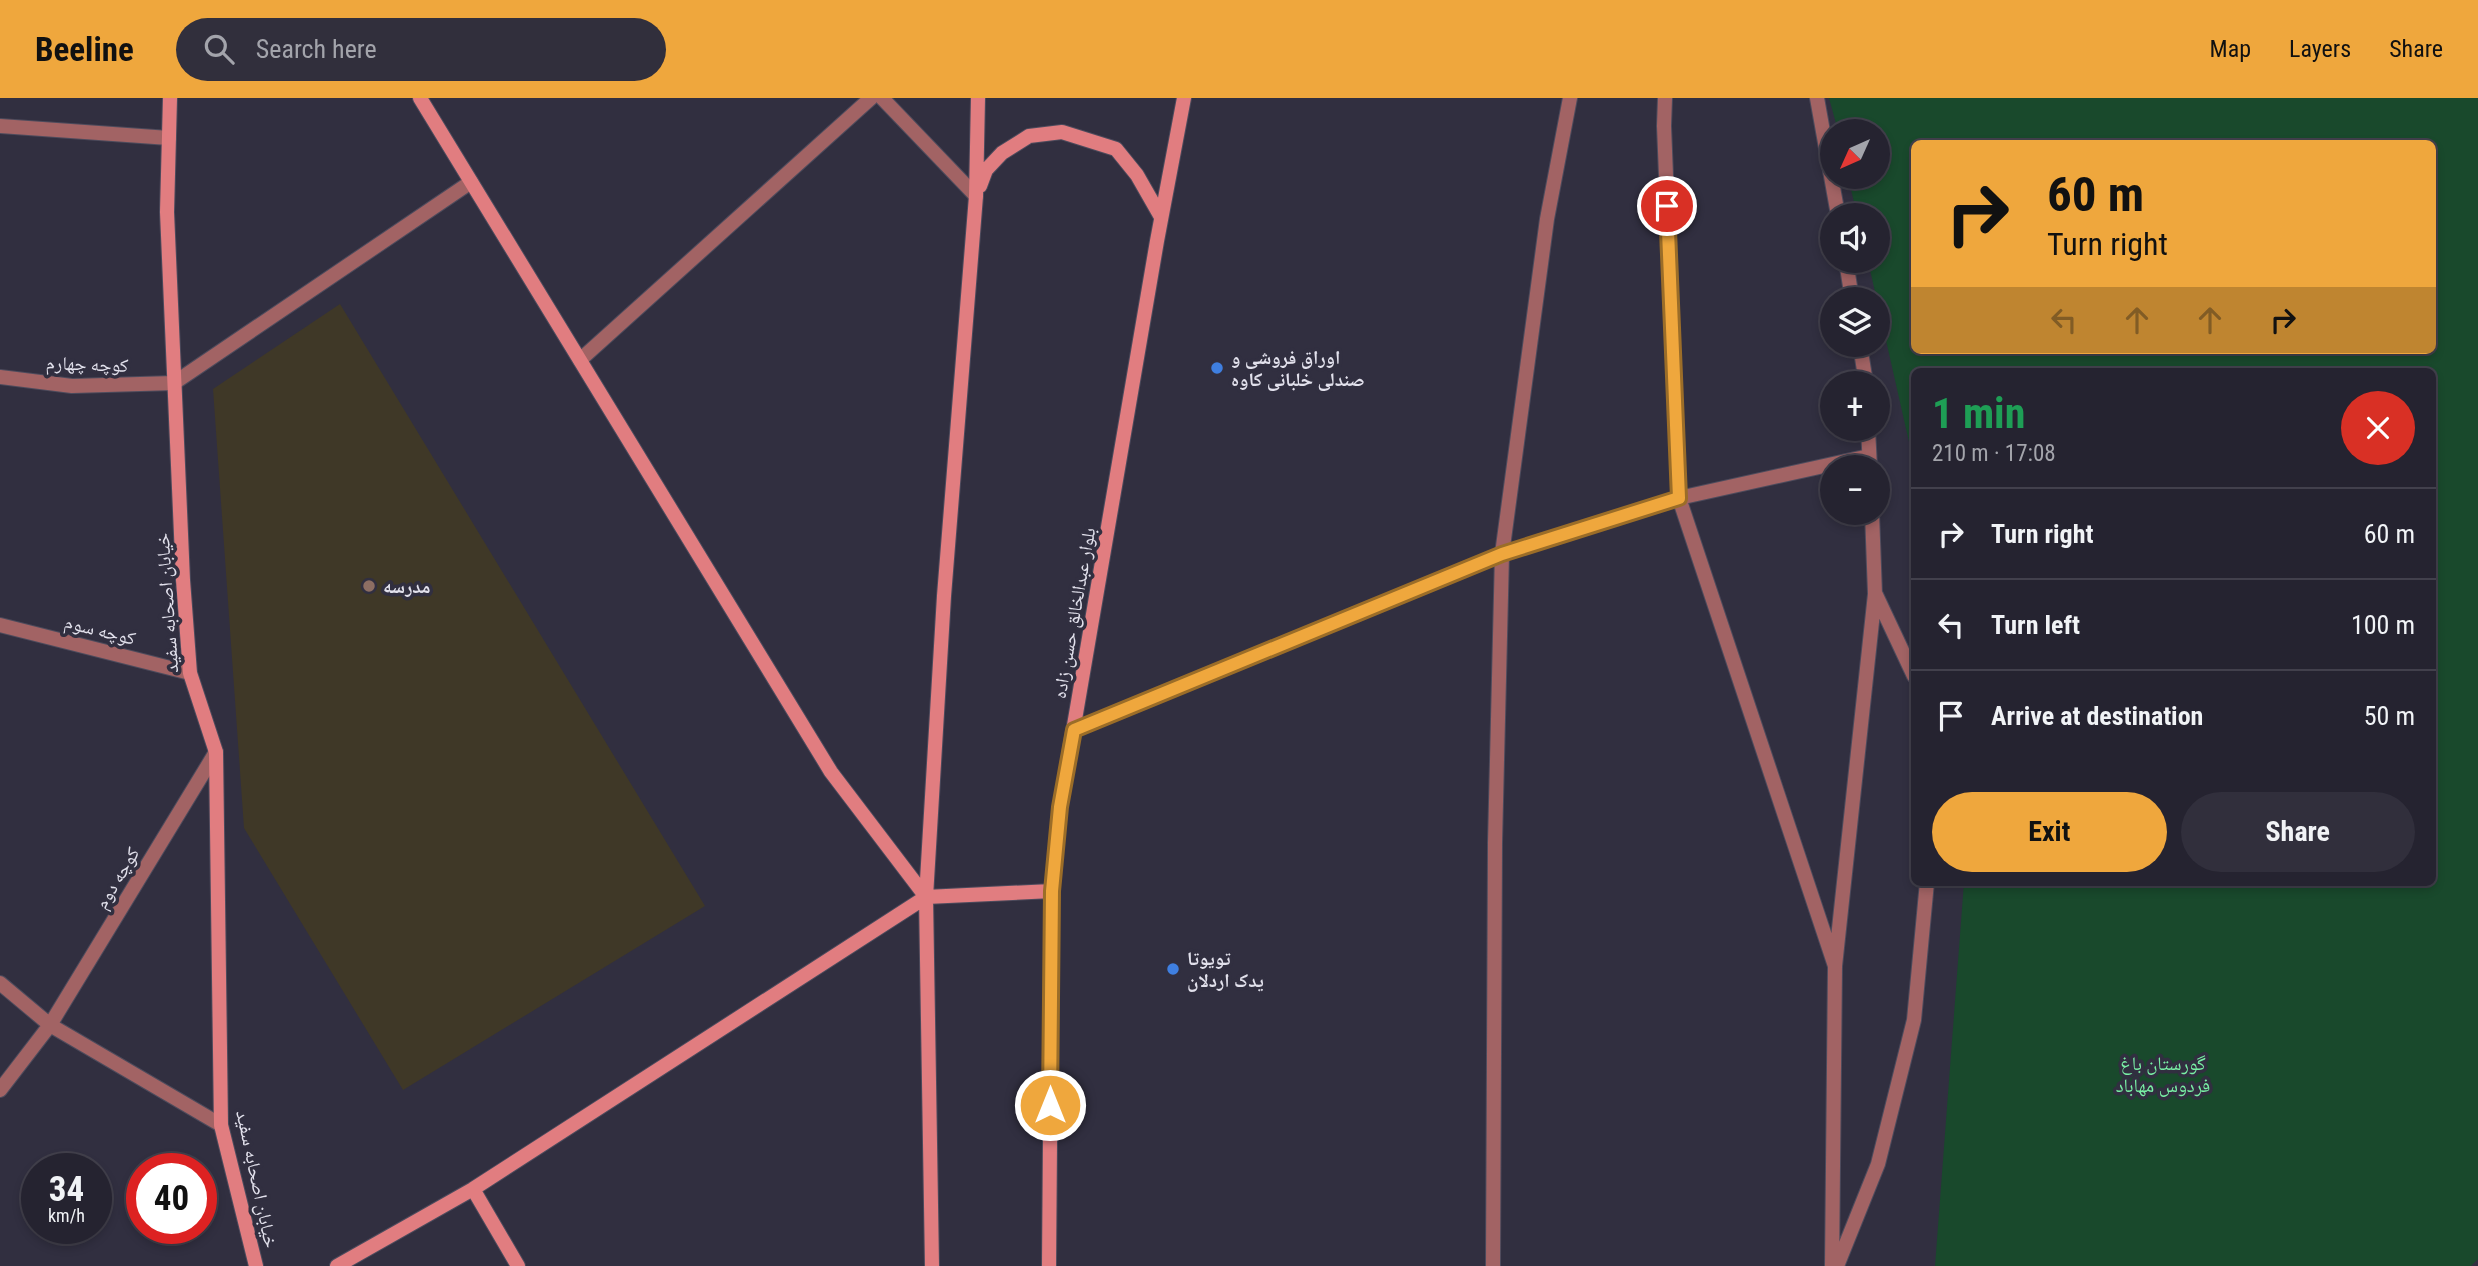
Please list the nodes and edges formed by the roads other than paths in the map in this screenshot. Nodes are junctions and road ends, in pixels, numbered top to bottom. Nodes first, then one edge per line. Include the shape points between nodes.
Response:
1 (170, 98) edge
2 (420, 98) edge
3 (871, 98) edge
4 (882, 98) edge
5 (978, 98) edge
6 (1184, 98) edge
7 (1570, 98) edge
8 (1665, 98) edge
9 (1817, 98) edge
10 (0, 127) edge
11 (169, 138) junction
12 (471, 182) junction
13 (976, 196) junction
14 (1836, 203) edge
15 (1161, 217) junction
16 (580, 360) junction
17 (0, 377) edge
18 (174, 383) junction
19 (1820, 471) edge
20 (1679, 498) junction
21 (1872, 525) edge
22 (1502, 554) junction
23 (1875, 594) junction
24 (0, 625) edge
25 (1911, 670) edge
26 (190, 673) junction
27 (1074, 730) junction
28 (216, 752) junction
29 (1927, 886) edge
30 (1052, 891) junction
31 (926, 897) junction
32 (1835, 966) junction
33 (0, 983) edge
34 (50, 1025) junction
35 (0, 1090) edge
36 (221, 1125) junction
37 (473, 1189) junction
38 (256, 1266) edge
39 (337, 1266) edge
40 (518, 1266) edge
41 (932, 1266) edge
42 (1049, 1266) edge
43 (1493, 1266) edge
44 (1835, 1266) edge

1 - 11 street, خیابان اصحابه سفید
2 - 12 street
3 - 16 street
4 - 13 street
5 - 13 street
6 - 15 street, بلوار عبدالخالق حسن زاده
7 - 22 street via 1547,219
8 - 20 street
9 - 14 street
10 - 11 street
11 - 18 street, خیابان اصحابه سفید via 167,212
12 - 16 street
12 - 18 street
13 - 15 street via 986,170 1002,153 1030,136 1062,132 1116,149
13 - 31 street
15 - 27 street, بلوار عبدالخالق حسن زاده
16 - 31 street via 831,772
17 - 18 street, کوچه چهارم via 72,386
18 - 26 street, خیابان اصحابه سفید
19 - 20 street
20 - 22 street
20 - 32 street
21 - 23 street
22 - 27 street
22 - 43 street
23 - 25 street
23 - 32 street
24 - 26 street, کوچه سوم
26 - 28 street, خیابان اصحابه سفید
27 - 30 street, بلوار عبدالخالق حسن زاده
28 - 34 street, کوچه دوم
28 - 36 street, خیابان اصحابه سفید
29 - 44 street via 1914,1020 1878,1164
30 - 31 street
30 - 42 street, بلوار عبدالخالق حسن زاده
31 - 37 street
31 - 41 street
32 - 44 street
33 - 34 street
34 - 35 street, کوچه دوم
34 - 36 street
36 - 38 street, خیابان اصحابه سفید
37 - 39 street
37 - 40 street

